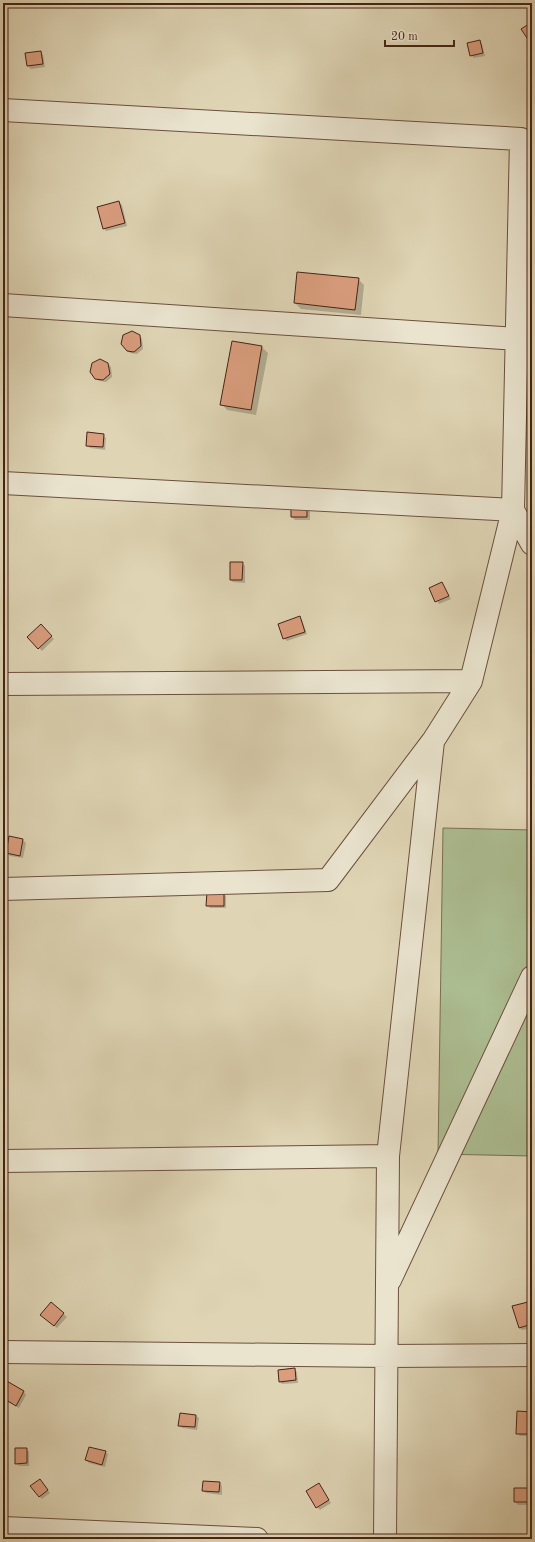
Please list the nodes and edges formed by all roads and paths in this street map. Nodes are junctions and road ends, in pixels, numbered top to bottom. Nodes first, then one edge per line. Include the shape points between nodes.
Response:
1 (3, 110) edge
2 (3, 305) edge
3 (517, 340) junction
4 (3, 483) edge
5 (513, 510) junction
6 (532, 544) edge
7 (471, 681) junction
8 (3, 684) edge
9 (433, 741) junction
10 (3, 889) edge
11 (532, 976) edge
12 (388, 1156) junction
13 (3, 1161) edge
14 (386, 1286) junction
15 (3, 1352) edge
16 (532, 1355) edge
17 (386, 1356) junction
18 (3, 1528) edge
19 (257, 1539) edge
20 (385, 1539) edge

1 - 3 street via 521,139
2 - 3 street
3 - 5 street
4 - 5 street
5 - 6 street
5 - 7 street
7 - 8 street
7 - 9 street
9 - 10 street via 328,880
9 - 12 street
11 - 14 street
12 - 13 street
12 - 14 street
14 - 17 street
15 - 17 street
16 - 17 street
17 - 20 street
18 - 19 street

